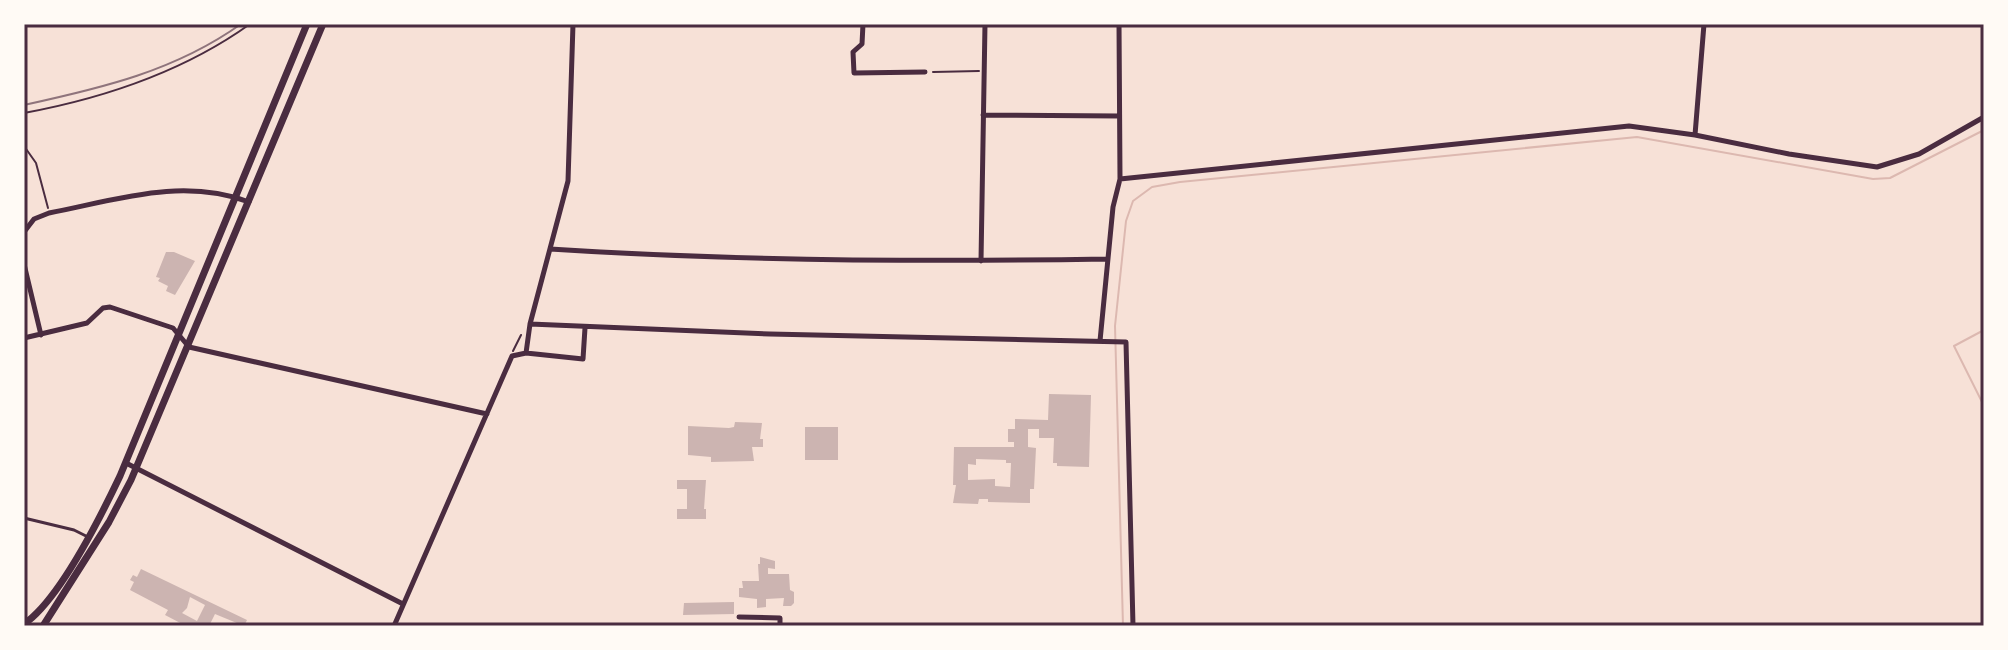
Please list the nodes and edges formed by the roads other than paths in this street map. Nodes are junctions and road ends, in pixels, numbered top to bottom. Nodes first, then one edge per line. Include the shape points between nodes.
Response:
1 (307, 24) edge
2 (323, 24) edge
3 (573, 24) edge
4 (863, 24) edge
5 (985, 24) edge
6 (1119, 24) edge
7 (1704, 24) edge
8 (925, 72) road end
9 (274, 105) junction
10 (288, 106) junction
11 (983, 115) junction
12 (1119, 116) junction
13 (1984, 117) edge
14 (1695, 135) junction
15 (1120, 179) junction
16 (236, 197) junction
17 (249, 202) junction
18 (24, 232) edge
19 (550, 249) junction
20 (1107, 259) junction
21 (981, 261) junction
22 (24, 264) edge
23 (530, 324) junction
24 (585, 328) junction
25 (41, 335) junction
26 (179, 335) junction
27 (24, 338) edge
28 (1100, 341) junction
29 (189, 347) junction
30 (526, 353) junction
31 (487, 414) junction
32 (126, 463) junction
33 (137, 468) junction
34 (24, 518) edge
35 (88, 537) junction
36 (96, 542) junction
37 (403, 604) junction
38 (739, 617) dead end
39 (24, 624) edge
40 (43, 626) edge
41 (394, 626) edge
42 (780, 626) edge
43 (1133, 626) edge

1 - 9 main road
2 - 10 main road
3 - 19 street via 568,181
4 - 8 street via 862,44 853,52 854,73
5 - 11 street
6 - 12 street
7 - 14 street
9 - 10 street
9 - 16 main road
10 - 17 main road
11 - 12 street
11 - 21 street
12 - 15 street
13 - 14 street via 1919,154 1877,167
14 - 15 street via 1620,126
15 - 20 street
16 - 17 street
16 - 18 street via 159,190 49,213 34,219
16 - 26 main road
17 - 29 main road
19 - 21 street
19 - 23 street
20 - 21 street
20 - 28 street
22 - 25 street
23 - 24 street
23 - 30 street
24 - 28 street
24 - 30 street via 583,359
25 - 26 street via 87,323 110,307 173,328
25 - 27 street
26 - 29 street
26 - 32 main road
28 - 43 street via 1126,342
29 - 31 street
29 - 33 main road
30 - 31 street via 512,356
31 - 37 street
32 - 33 street
32 - 35 main road
33 - 36 main road
33 - 37 street
34 - 35 street
35 - 36 street
35 - 39 main road via 45,606
36 - 40 main road
37 - 41 street
38 - 42 street via 780,618

